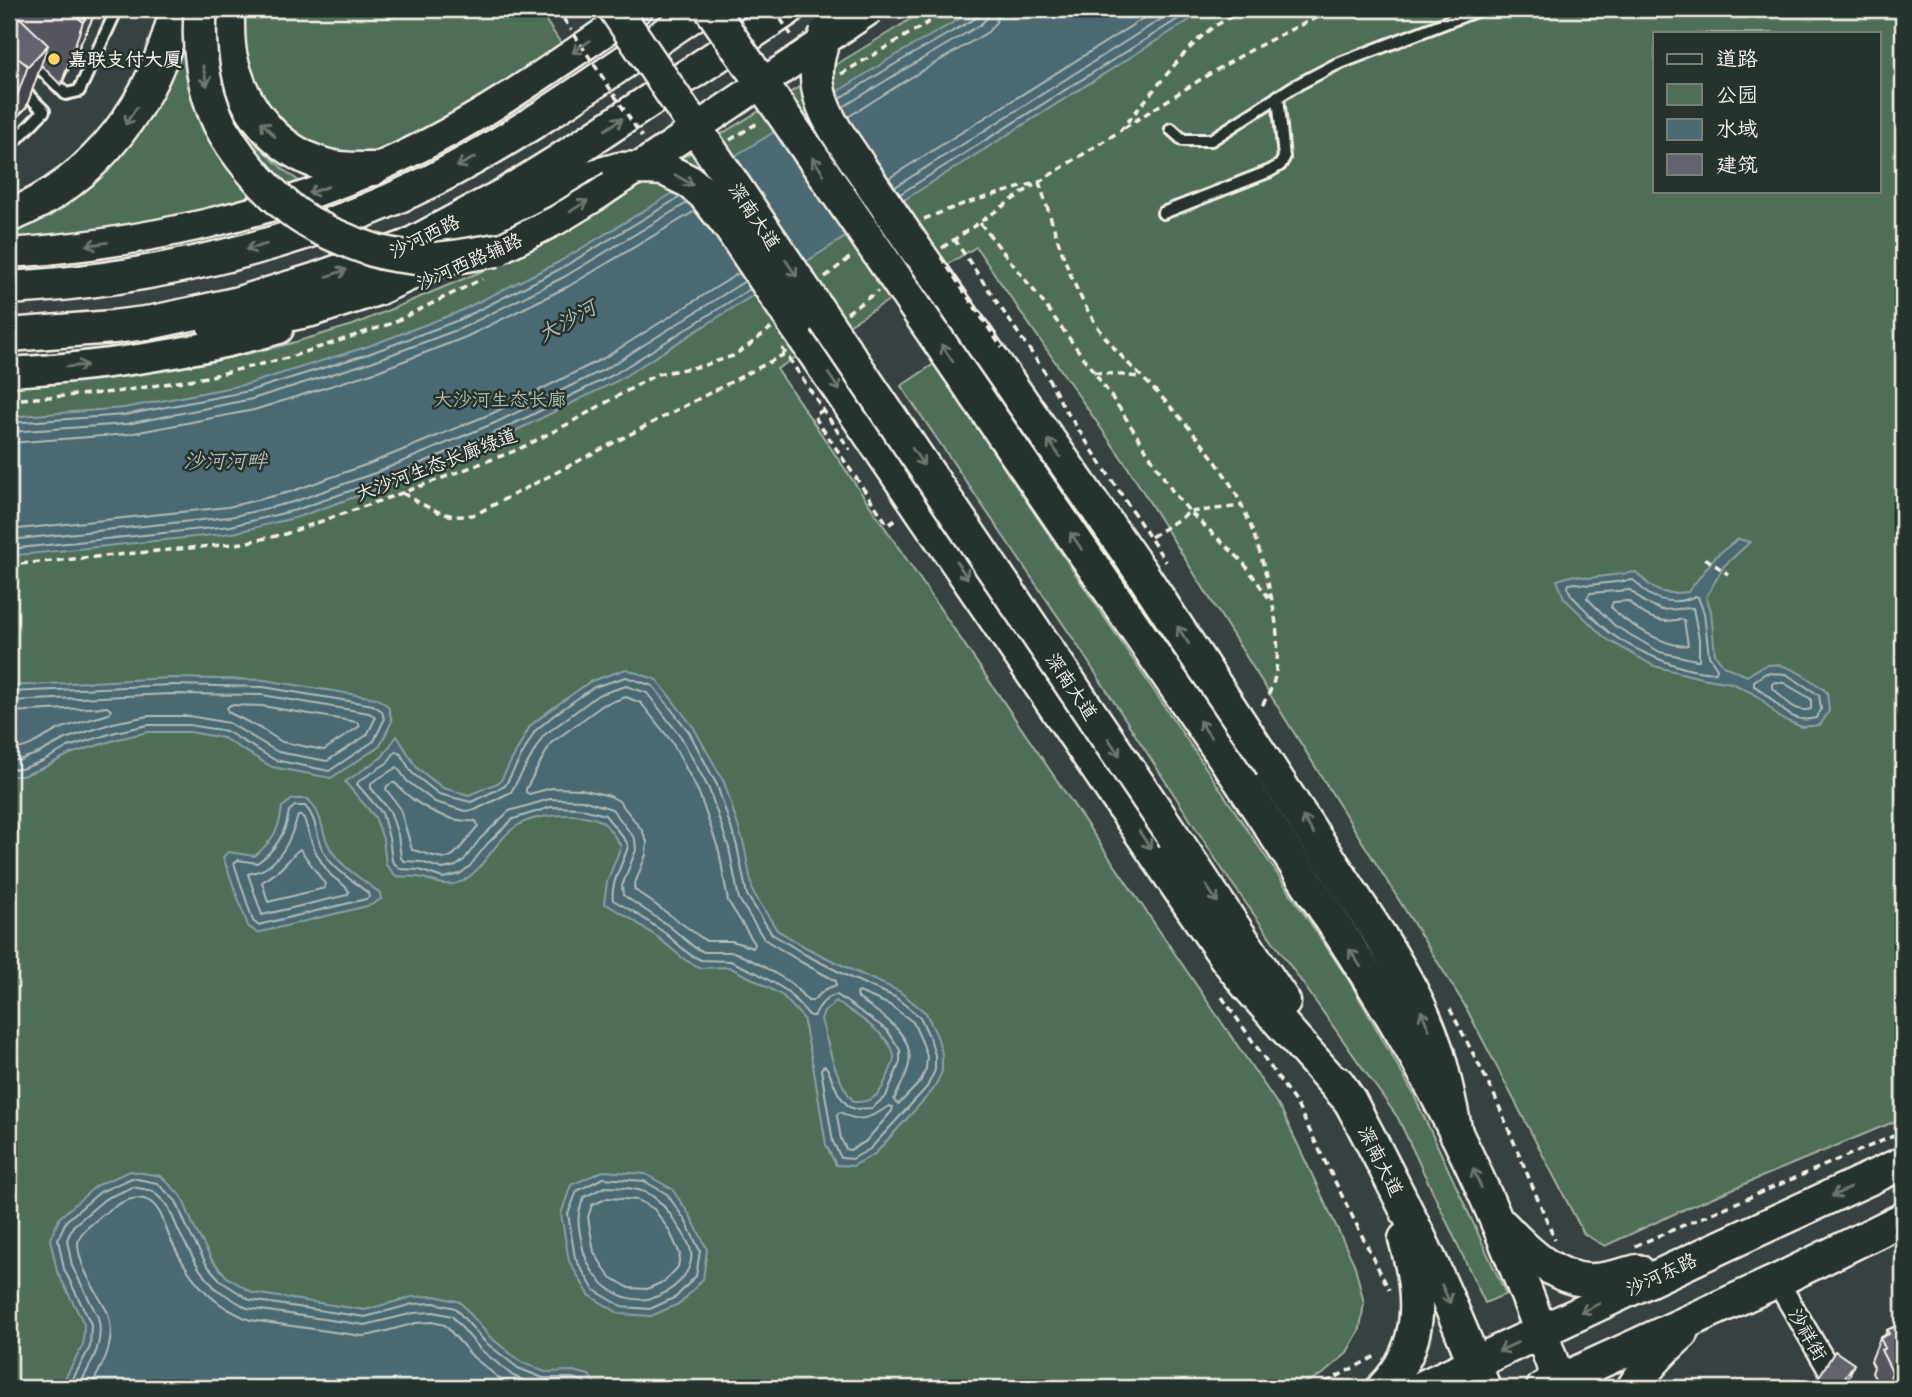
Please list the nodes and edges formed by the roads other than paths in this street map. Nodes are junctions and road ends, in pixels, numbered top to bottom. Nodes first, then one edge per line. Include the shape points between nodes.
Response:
1 (117, 9) edge
2 (176, 9) edge
3 (201, 9) edge
4 (228, 9) edge
5 (615, 9) edge
6 (638, 9) edge
7 (702, 9) edge
8 (711, 9) edge
9 (788, 9) edge
10 (847, 9) edge
11 (871, 9) edge
12 (1481, 9) edge
13 (18, 47) edge
14 (9, 76) edge
15 (1278, 96) junction
16 (1171, 130) dead end
17 (9, 145) edge
18 (373, 169) junction
19 (1163, 213) dead end
20 (9, 216) edge
21 (497, 250) junction
22 (9, 253) edge
23 (9, 288) edge
24 (153, 322) junction
25 (9, 335) edge
26 (9, 372) edge
27 (1350, 1101) junction
28 (1456, 1133) junction
29 (1903, 1163) edge
30 (1385, 1167) junction
31 (1493, 1214) junction
32 (1903, 1219) edge
33 (1701, 1256) junction
34 (1777, 1281) junction
35 (1713, 1309) junction
36 (1541, 1332) junction
37 (1479, 1376) edge
38 (1554, 1386) edge
39 (1382, 1388) edge
40 (1421, 1388) edge
41 (1633, 1388) edge
42 (1840, 1388) edge

1 - 13 lane via 79,91 66,94
2 -> 20 main road via 151,84 123,128 70,180
3 -> 21 main road, bridge via 201,57 219,123 264,185 291,211 332,234 378,251 433,259
18 -> 4 main road via 328,166 305,159 268,131 240,88 231,61
5 -> 27 main road, 深南大道, bridge
6 -> 18 main road via 482,114
7 -> 23 main road via 490,149 335,222 249,249 153,271
28 -> 8 main road, bridge via 1413,1051 1243,785
24 -> 9 main road, 沙河西路 via 272,293 406,247 557,162
28 -> 10 main road, bridge via 1436,1046 1397,964 1143,575 823,107 818,89 819,51 825,34
21 -> 11 main road, 沙河西路辅路, bridge via 597,195
12 - 15 lane via 1335,65
14 - 17 lane via 44,111
15 - 16 lane via 1211,139 1183,140
15 - 19 lane via 1284,158 1280,164
18 -> 22 main road via 296,198 199,226
26 -> 21 main road, 沙河西路辅路, bridge via 142,358 264,333 385,296
24 - 25 main road, 沙河西路
24 -> 27 main road, bridge via 251,322 311,310 377,289 482,241 583,179 618,169 664,169 690,181 729,226 792,331 1226,958
27 - 30 main road, 深南大道
31 -> 28 main road
29 -> 33 main road, 沙河东路
30 -> 37 main road, 深南大道 via 1455,1314
30 - 39 main road via 1417,1300 1411,1345
31 - 33 main road via 1531,1254 1567,1276 1584,1280
31 - 36 main road
32 - 34 main road
33 -> 36 main road, 沙河东路
34 - 35 main road
34 - 42 street, 沙祥街
35 - 38 main road
35 - 41 main road via 1659,1354
36 -> 37 main road, 沙河东路
36 - 38 main road
37 - 40 main road, 沙河东路

